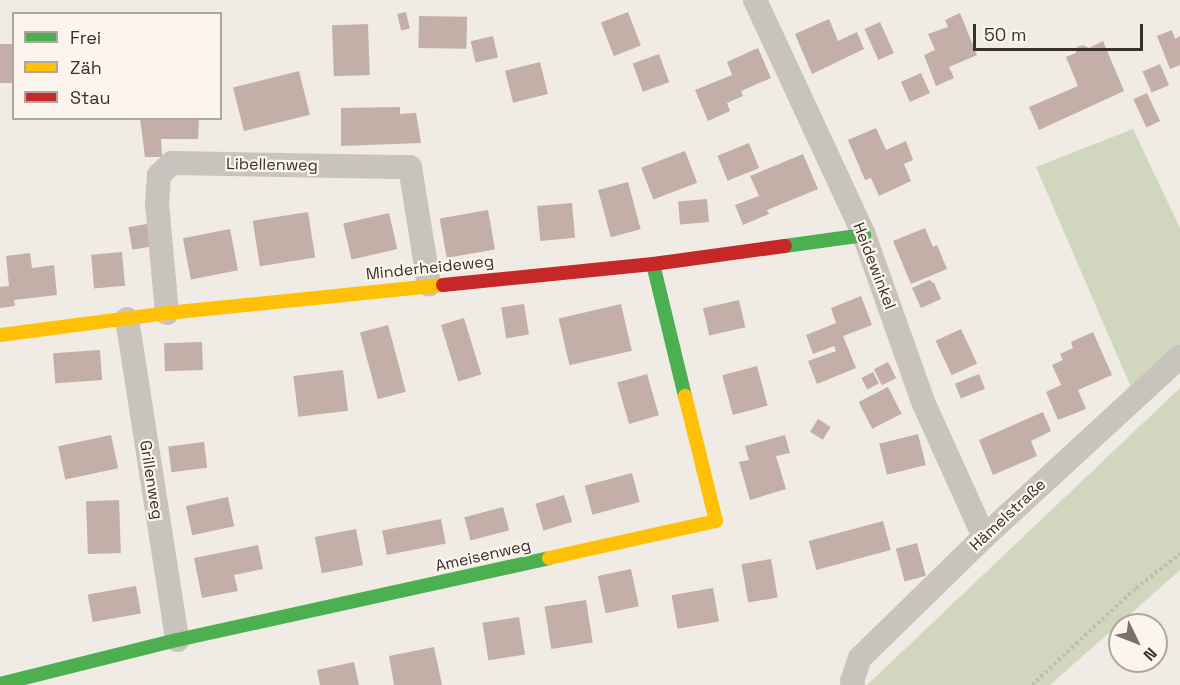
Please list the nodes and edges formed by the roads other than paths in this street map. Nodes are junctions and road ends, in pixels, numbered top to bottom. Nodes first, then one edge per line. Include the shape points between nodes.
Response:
1 (755, 0) edge
2 (864, 235) junction
3 (653, 264) junction
4 (429, 284) junction
5 (167, 313) junction
6 (127, 319) junction
7 (0, 336) edge
8 (1180, 357) edge
9 (984, 537) junction
10 (177, 640) junction
11 (0, 684) edge
12 (853, 685) edge

1 - 2 street, Heidewinkel
2 - 3 street, Minderheideweg
2 - 9 street, Heidewinkel via 924,404
3 - 4 street, Minderheideweg
3 - 10 street, Ameisenweg via 716,521
4 - 5 street, Minderheideweg
4 - 5 street, Libellenweg via 410,167 172,164 159,175 157,204
5 - 6 street, Minderheideweg
6 - 7 street, Minderheideweg
6 - 10 street, Grillenweg
8 - 9 street, Hämelstraße
9 - 12 street, Hämelstraße via 860,658
10 - 11 street, Ameisenweg

